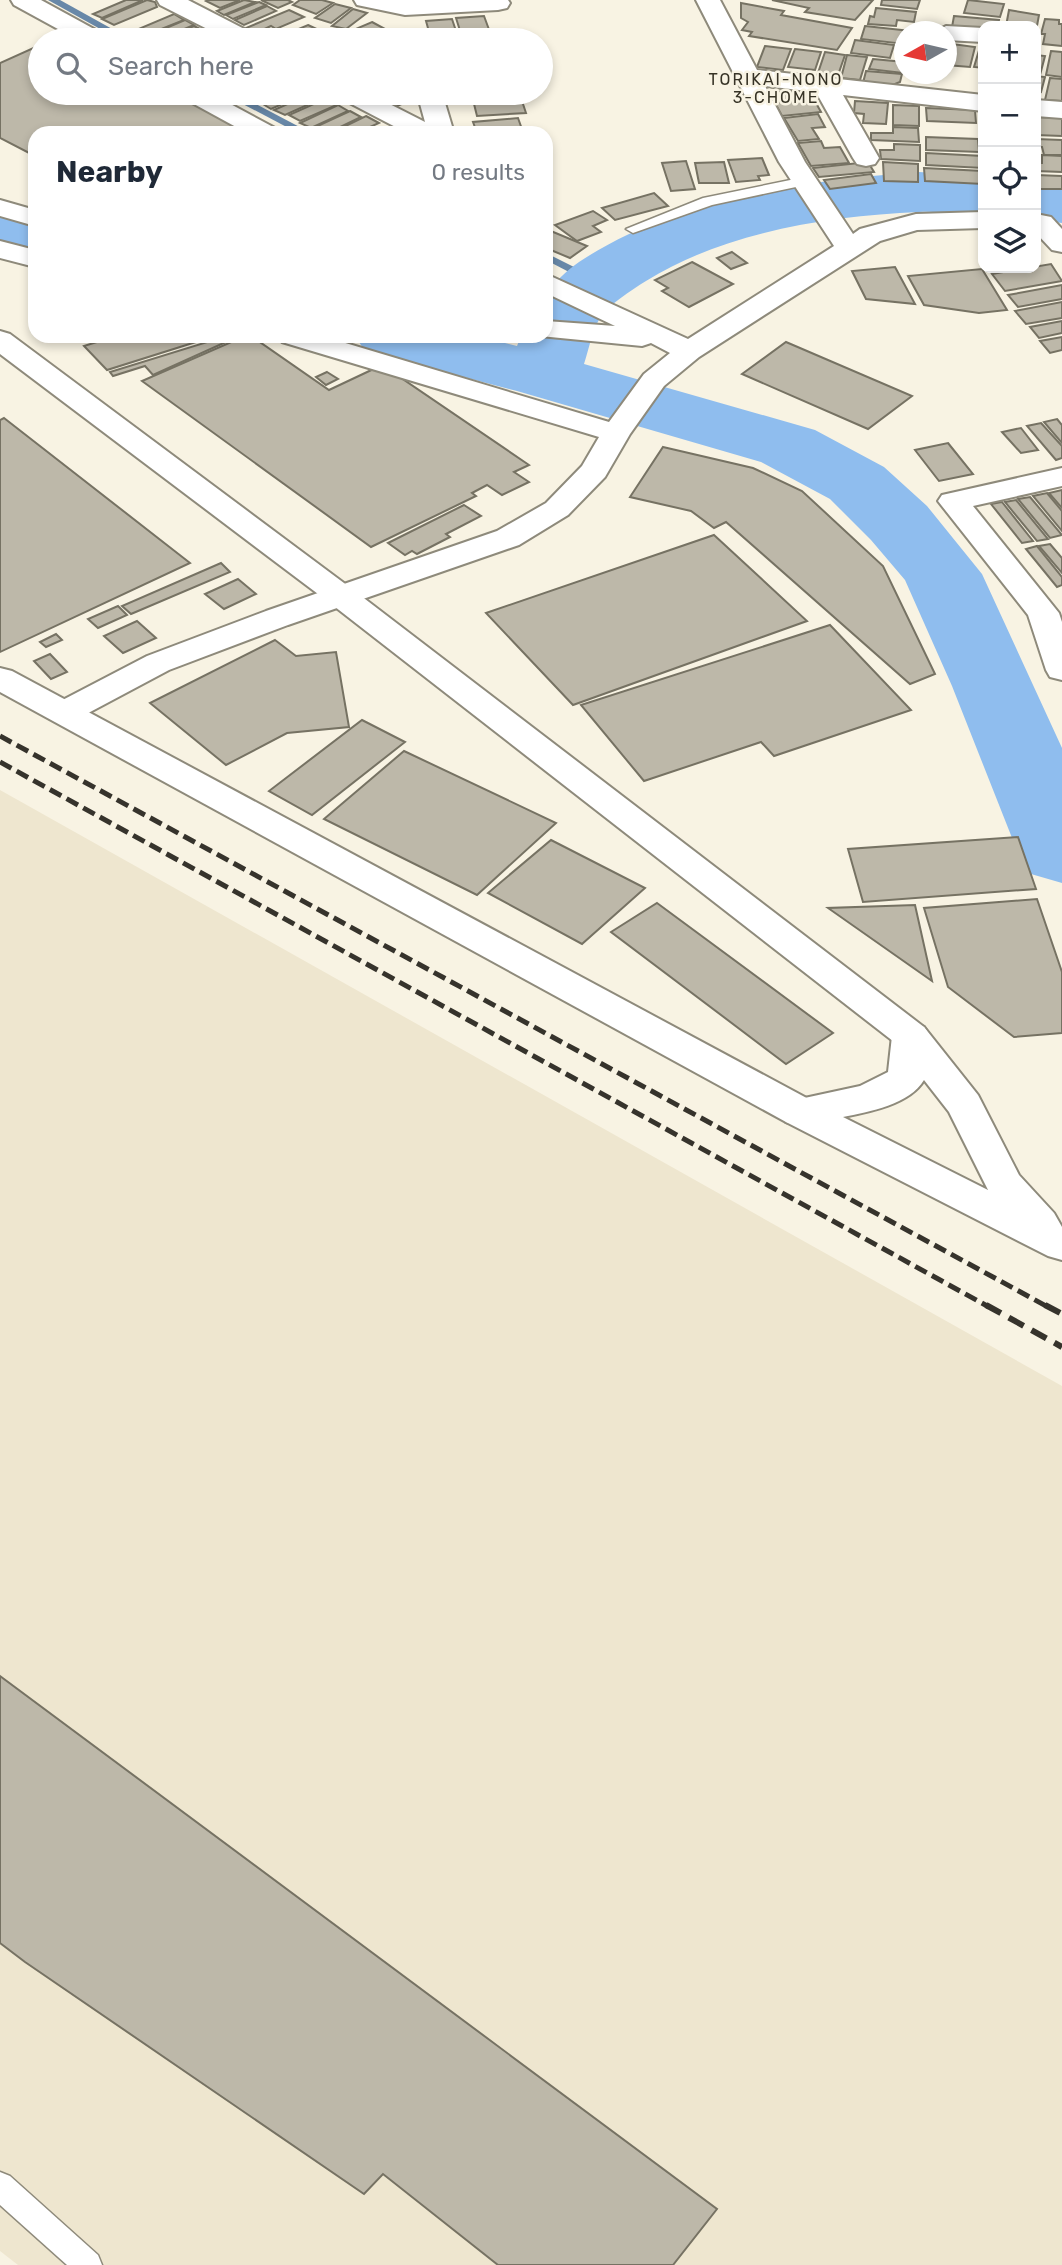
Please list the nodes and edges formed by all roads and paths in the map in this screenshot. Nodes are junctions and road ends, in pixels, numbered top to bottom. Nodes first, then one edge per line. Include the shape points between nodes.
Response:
1 (23, 0) edge
2 (169, 0) edge
3 (366, 0) edge
4 (708, 0) edge
5 (498, 3) dead end
6 (74, 28) edge
7 (224, 28) edge
8 (957, 29) edge
9 (978, 34) edge
10 (750, 77) junction
11 (914, 85) edge
12 (825, 86) junction
13 (978, 102) edge
14 (214, 105) edge
15 (372, 105) edge
16 (433, 105) edge
17 (1041, 108) edge
18 (1062, 110) edge
19 (253, 126) edge
20 (413, 126) edge
21 (439, 126) edge
22 (866, 158) dead end
23 (815, 195) junction
24 (0, 208) edge
25 (28, 216) edge
26 (978, 220) edge
27 (1046, 223) edge
28 (634, 229) dead end
29 (1062, 244) edge
30 (849, 248) junction
31 (0, 249) edge
32 (28, 258) edge
33 (553, 285) edge
34 (553, 330) edge
35 (0, 340) edge
36 (317, 343) edge
37 (678, 345) junction
38 (621, 427) junction
39 (1062, 477) edge
40 (341, 596) junction
41 (1053, 611) edge
42 (1062, 670) edge
43 (0, 678) edge
44 (65, 712) junction
45 (912, 1036) junction
46 (800, 1112) junction
47 (1059, 1244) edge
48 (0, 2186) edge
49 (88, 2265) edge

1 - 6 street
2 - 7 street
3 - 5 street via 408,19
4 - 10 street
8 - 9 street
10 - 12 street
10 - 23 street via 792,162
11 - 12 street
11 - 13 street
12 - 22 street
14 - 19 street
15 - 20 street
16 - 21 street
17 - 18 street
23 - 28 lane via 708,201
23 - 30 street
24 - 25 street
26 - 30 street via 916,222 870,235
27 - 29 street
30 - 37 street
31 - 32 street
33 - 37 street
34 - 37 street
35 - 40 street
36 - 38 street
37 - 38 street
38 - 40 street via 594,471 557,509 508,538
39 - 41 street via 954,501
40 - 44 street via 158,663
40 - 45 street
41 - 42 street
43 - 44 street
44 - 46 street
45 - 46 street via 905,1079 869,1098
45 - 47 street via 965,1105 1004,1184
46 - 47 street
48 - 49 lane

